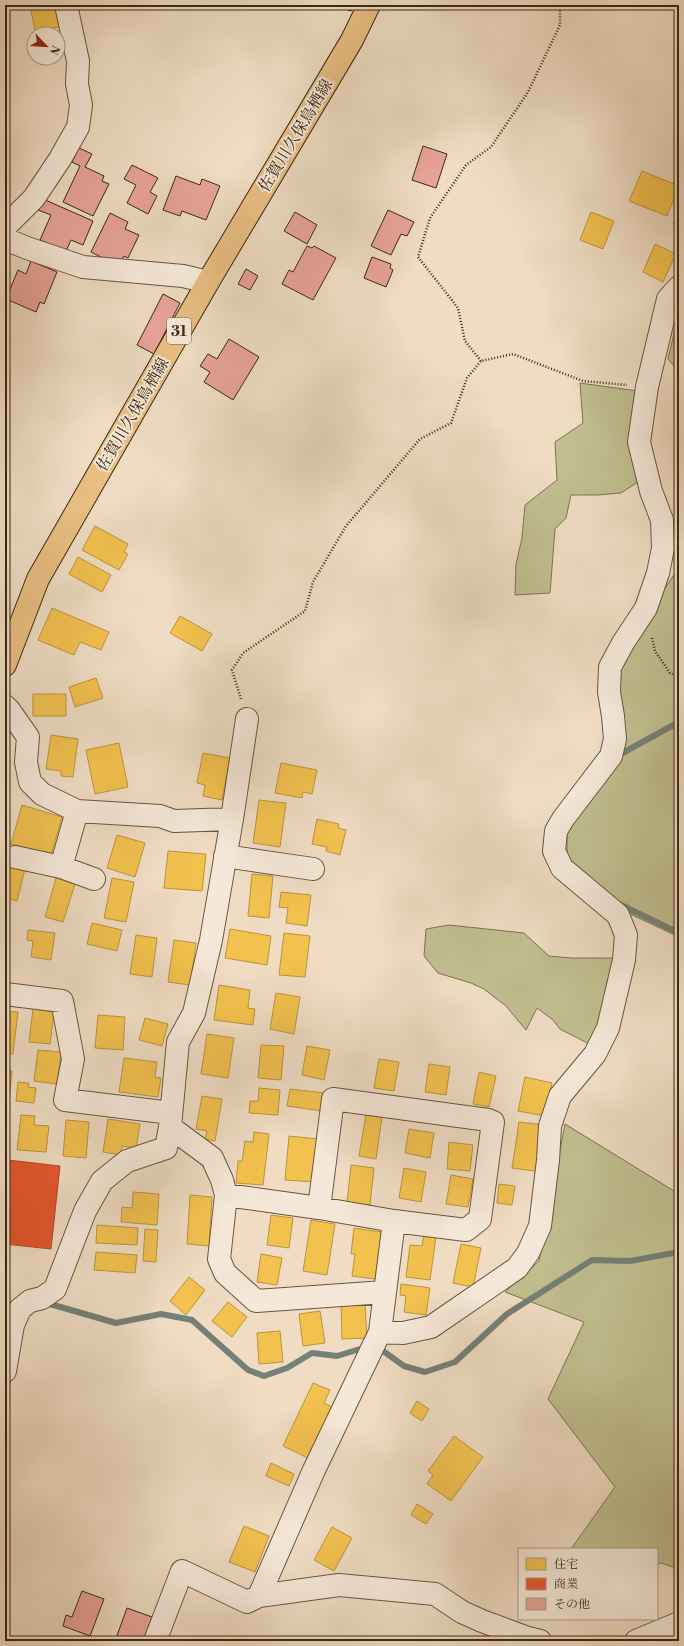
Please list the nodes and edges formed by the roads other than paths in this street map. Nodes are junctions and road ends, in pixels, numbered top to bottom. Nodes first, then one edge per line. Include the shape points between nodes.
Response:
1 (66, 5) edge
2 (369, 5) edge
3 (5, 227) edge
4 (5, 239) edge
5 (208, 282) junction
6 (679, 287) edge
7 (5, 665) edge
8 (5, 706) edge
9 (246, 719) road end
10 (77, 811) junction
11 (232, 819) junction
12 (225, 856) junction
13 (15, 857) dead end
14 (61, 867) junction
15 (313, 869) dead end
16 (94, 879) dead end
17 (5, 994) edge
18 (170, 1120) junction
19 (226, 1195) junction
20 (319, 1208) junction
21 (394, 1221) junction
22 (385, 1292) junction
23 (380, 1332) junction
24 (5, 1371) edge
25 (259, 1596) junction
26 (679, 1623) edge
27 (155, 1641) edge
28 (540, 1641) edge
29 (636, 1641) edge

1 - 3 street via 78,61 78,126 34,198
2 - 5 main road, 佐賀川久保鳥栖線 / 31 via 352,40
4 - 5 street via 84,267 183,276
5 - 7 main road, 佐賀川久保鳥栖線 / 31 via 38,579
6 - 23 street via 668,300 647,387 639,442 651,491 662,520 662,548 658,573 646,608 610,666 609,692 615,740 611,756 563,819 556,831 554,851 562,868 618,915 626,935 624,960 608,1028 595,1054 560,1096 550,1126 540,1226 528,1253 517,1268 431,1327 403,1333
8 - 10 street via 28,737 26,762 30,782 42,794
9 - 11 street
10 - 11 street via 160,816 174,821
10 - 14 street
11 - 12 street
12 - 15 street
12 - 18 street via 211,940 194,1013 178,1042
13 - 14 street
14 - 16 street
17 - 18 street via 62,1001 73,1059 65,1100
18 - 19 street via 212,1158
18 - 24 street via 166,1148 127,1161 102,1181 85,1211 55,1289 20,1309 13,1325
19 - 20 street
19 - 22 street via 219,1259 225,1273 256,1301
20 - 21 street
20 - 21 street via 333,1099 493,1122 480,1219 466,1230
21 - 22 street
22 - 23 street
23 - 25 street via 314,1470
25 - 27 street via 247,1602 182,1571
25 - 28 street via 339,1584 435,1594 462,1612
26 - 29 street

